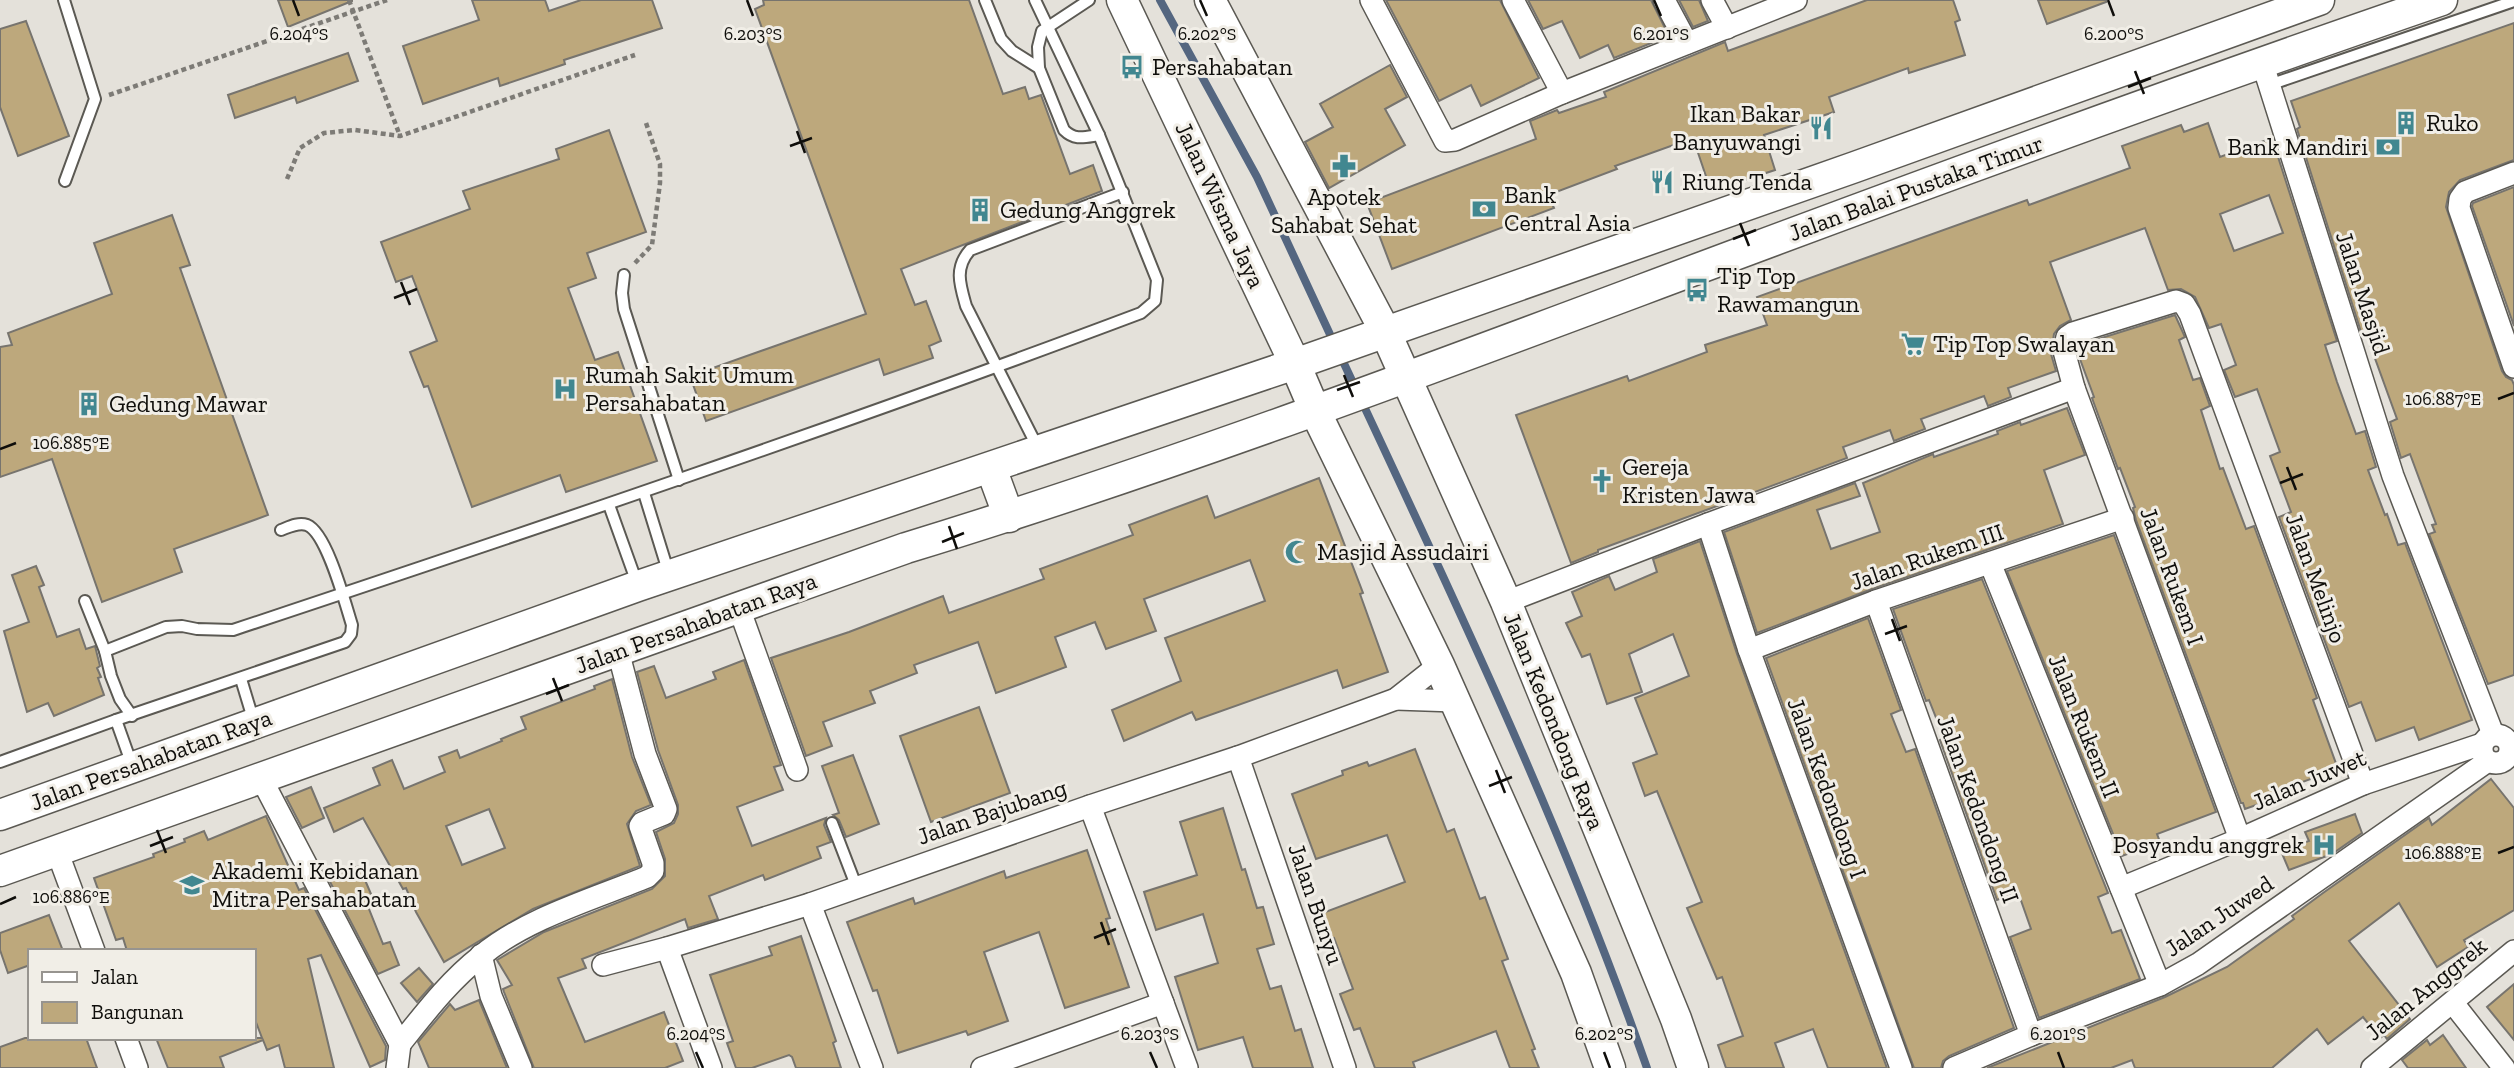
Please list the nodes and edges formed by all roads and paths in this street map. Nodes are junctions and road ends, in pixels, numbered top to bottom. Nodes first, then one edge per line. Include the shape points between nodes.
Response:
1 (64, 0) edge
2 (349, 0) edge
3 (387, 0) edge
4 (985, 0) edge
5 (1035, 0) edge
6 (1089, 0) edge
7 (1122, 0) edge
8 (1210, 0) edge
9 (1371, 0) edge
10 (1513, 0) edge
11 (1664, 0) edge
12 (1712, 0) edge
13 (1796, 0) edge
14 (2319, 0) edge
15 (2442, 0) edge
16 (2514, 1) edge
17 (353, 10) junction
18 (1048, 25) junction
19 (1727, 28) junction
20 (1687, 43) junction
21 (635, 55) dead end
22 (1039, 68) junction
23 (2265, 73) junction
24 (1562, 93) junction
25 (95, 99) junction
26 (646, 123) dead end
27 (1100, 135) junction
28 (400, 136) junction
29 (2514, 173) edge
30 (287, 179) dead end
31 (65, 181) dead end
32 (1124, 192) junction
33 (624, 275) joint
34 (2073, 333) joint
35 (1377, 334) junction
36 (1301, 361) junction
37 (2514, 367) edge
38 (997, 368) junction
39 (1397, 381) junction
40 (2074, 388) junction
41 (1326, 407) junction
42 (1039, 451) junction
43 (991, 468) junction
44 (680, 480) junction
45 (644, 493) junction
46 (610, 505) junction
47 (1009, 517) junction
48 (2123, 518) junction
49 (1708, 524) junction
50 (281, 530) dead end
51 (1990, 563) junction
52 (669, 576) junction
53 (638, 586) junction
54 (341, 594) junction
55 (85, 601) dead end
56 (1876, 601) junction
57 (1506, 602) junction
58 (739, 608) junction
59 (1749, 650) junction
60 (105, 651) junction
61 (618, 651) junction
62 (1439, 665) junction
63 (240, 679) junction
64 (1396, 699) junction
65 (1455, 701) junction
66 (132, 716) junction
67 (116, 720) junction
68 (254, 723) junction
69 (2501, 750) edge
70 (1238, 757) junction
71 (0, 762) edge
72 (132, 767) junction
73 (797, 770) dead end
74 (261, 778) junction
75 (2363, 783) junction
76 (1090, 806) junction
77 (0, 815) edge
78 (832, 823) dead end
79 (2240, 839) junction
80 (57, 851) junction
81 (0, 870) edge
82 (856, 888) junction
83 (2121, 888) junction
84 (810, 904) junction
85 (667, 948) junction
86 (93, 949) edge
87 (2514, 951) edge
88 (481, 955) junction
89 (603, 965) dead end
90 (2161, 985) junction
91 (1164, 1003) junction
92 (2453, 1003) junction
93 (2031, 1035) junction
94 (127, 1040) edge
95 (400, 1044) junction
96 (137, 1068) edge
97 (397, 1068) edge
98 (521, 1068) edge
99 (711, 1068) edge
100 (872, 1068) edge
101 (982, 1068) edge
102 (1187, 1068) edge
103 (1345, 1068) edge
104 (1610, 1068) edge
105 (1693, 1068) edge
106 (1901, 1068) edge
107 (1954, 1068) edge
108 (2372, 1068) edge
109 (2504, 1068) edge

1 - 25 lane
2 - 17 path
3 - 17 path
4 - 22 lane via 1001,39
5 - 18 lane
6 - 18 lane
7 - 36 street, Jalan Wisma Jaya
8 - 35 street
9 - 24 street via 1445,141
10 - 24 street
11 - 20 street
12 - 19 street
13 - 19 street
14 - 35 street, Jalan Balai Pustaka Timur
15 - 23 street, Jalan Balai Pustaka Timur
16 - 23 lane
17 - 25 path
17 - 28 path
18 - 22 lane via 1038,47
18 - 27 lane
19 - 20 street
20 - 24 street
21 - 28 path
22 - 27 lane via 1070,137
23 - 39 street, Jalan Balai Pustaka Timur via 1868,205
23 - 69 street, Jalan Masjid via 2393,476
25 - 31 lane
26 - 33 path via 660,164 657,216 652,244
27 - 32 lane
28 - 30 path via 355,130 324,133 300,148
29 - 37 street via 2472,188 2460,199 2459,208
32 - 38 lane via 1157,280 1155,301 1141,313
32 - 38 lane via 970,250 963,258 959,269 966,306
33 - 44 lane via 624,309
34 - 40 street, Jalan Rukem I via 2067,337 2064,351
34 - 75 street, Jalan Melinjo via 2176,301 2184,304
35 - 36 street, Jalan Balai Pustaka Timur
35 - 39 street
36 - 41 street, Jalan Wisma Jaya
36 - 42 street, Jalan Persahabatan Raya
38 - 42 lane
38 - 44 lane
39 - 41 street, Jalan Balai Pustaka Timur
39 - 57 street, Jalan Kedondong Raya
40 - 48 street, Jalan Rukem I
40 - 49 street
41 - 47 street, Jalan Persahabatan Raya
41 - 62 street, Jalan Wisma Jaya
42 - 43 street, Jalan Persahabatan Raya
43 - 47 street
43 - 52 street, Jalan Persahabatan Raya
44 - 45 lane
45 - 46 lane
45 - 52 lane
46 - 53 lane
46 - 54 lane
47 - 58 street, Jalan Persahabatan Raya via 906,548
48 - 51 street, Jalan Rukem III
48 - 79 street, Jalan Rukem I
49 - 57 street
49 - 59 street, Jalan Kedondong I
50 - 54 lane via 300,523 317,532
51 - 56 street, Jalan Rukem III
51 - 83 street, Jalan Rukem II
52 - 53 street, Jalan Persahabatan Raya
53 - 68 street, Jalan Persahabatan Raya
54 - 60 lane via 233,630 166,627
54 - 63 lane via 352,625 345,642
55 - 60 lane
56 - 59 street, Jalan Rukem III
56 - 93 street, Jalan Kedondong II
57 - 105 street, Jalan Kedondong Raya
58 - 61 street, Jalan Persahabatan Raya
58 - 73 street
59 - 106 street, Jalan Kedondong I
60 - 66 lane via 120,699
61 - 74 street, Jalan Persahabatan Raya
61 - 88 street via 645,754 666,809 640,826 653,871 536,923
62 - 64 street, Jalan Bajubang
62 - 65 street, Jalan Wisma Jaya
63 - 66 lane
63 - 68 lane
64 - 65 street, Jalan Bajubang
64 - 70 street, Jalan Bajubang
65 - 104 street, Jalan Wisma Jaya via 1576,972
66 - 67 lane
67 - 71 lane
67 - 72 lane
68 - 72 street, Jalan Persahabatan Raya
69 - 75 street, Jalan Juwet
69 - 90 street, Jalan Juwed via 2198,964
70 - 76 street, Jalan Bajubang
70 - 103 street, Jalan Bunyu
72 - 77 street, Jalan Persahabatan Raya
74 - 80 street, Jalan Persahabatan Raya
74 - 95 street
75 - 79 street, Jalan Juwet
76 - 82 street, Jalan Bajubang
76 - 91 street
78 - 82 lane
79 - 83 street, Jalan Juwet
80 - 81 street, Jalan Persahabatan Raya
80 - 86 street
82 - 84 street, Jalan Bajubang
83 - 90 street, Jalan Rukem II
84 - 85 street, Jalan Bajubang
84 - 100 street
85 - 89 street, Jalan Bajubang
85 - 99 street
87 - 92 street, Jalan Anggrek
88 - 95 street via 444,989
88 - 98 street via 491,996
90 - 93 street, Jalan Juwed
91 - 101 street
91 - 102 street
92 - 108 street, Jalan Anggrek
92 - 109 street
93 - 107 street, Jalan Juwed
94 - 96 street
95 - 97 street

